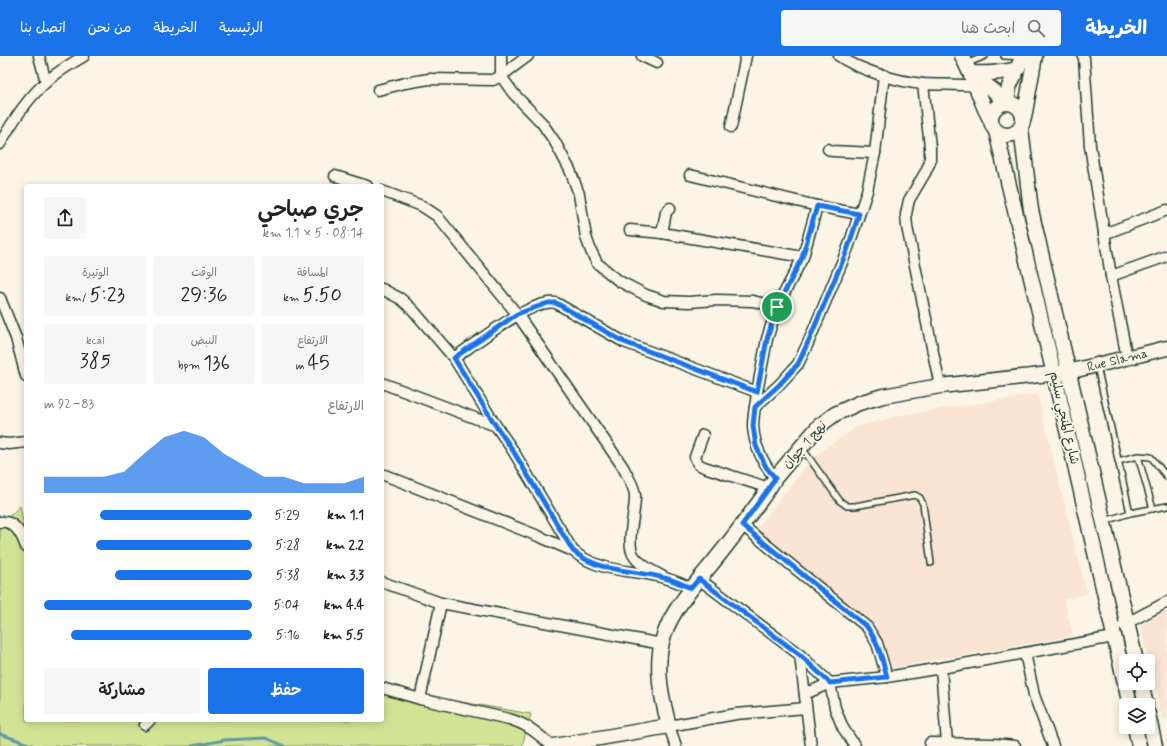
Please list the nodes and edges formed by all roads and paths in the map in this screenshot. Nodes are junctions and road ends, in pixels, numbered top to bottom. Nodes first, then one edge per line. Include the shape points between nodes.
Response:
1 (39, 56) edge
2 (84, 56) edge
3 (500, 56) edge
4 (528, 56) edge
5 (642, 56) edge
6 (746, 56) edge
7 (839, 56) edge
8 (985, 56) edge
9 (1004, 56) edge
10 (1083, 56) edge
11 (1024, 60) edge
12 (657, 63) dead end
13 (971, 73) edge
14 (884, 75) junction
15 (501, 76) junction
16 (46, 82) junction
17 (923, 84) junction
18 (378, 90) dead end
19 (1005, 102) junction
20 (1022, 123) junction
21 (993, 126) junction
22 (730, 127) dead end
23 (0, 144) edge
24 (828, 148) dead end
25 (875, 153) junction
26 (690, 175) dead end
27 (335, 176) dead end
28 (361, 184) edge
29 (384, 193) edge
30 (817, 206) junction
31 (670, 208) dead end
32 (1167, 210) edge
33 (859, 214) junction
34 (630, 230) dead end
35 (662, 233) junction
36 (1104, 234) junction
37 (1167, 256) edge
38 (802, 258) junction
39 (1111, 276) junction
40 (384, 290) edge
41 (0, 298) edge
42 (777, 307) junction
43 (517, 314) junction
44 (1167, 348) edge
45 (454, 358) junction
46 (1127, 358) junction
47 (1097, 365) junction
48 (24, 368) edge
49 (1068, 372) junction
50 (1054, 374) junction
51 (384, 384) edge
52 (940, 386) junction
53 (757, 392) junction
54 (755, 407) junction
55 (496, 426) junction
56 (703, 435) dead end
57 (24, 442) edge
58 (0, 444) edge
59 (802, 447) junction
60 (1138, 456) junction
61 (1118, 461) junction
62 (384, 475) edge
63 (1167, 477) edge
64 (772, 483) junction
65 (1167, 506) edge
66 (1153, 509) junction
67 (1130, 513) junction
68 (0, 522) edge
69 (1104, 522) junction
70 (742, 525) junction
71 (24, 540) edge
72 (573, 551) junction
73 (931, 563) dead end
74 (667, 579) junction
75 (384, 583) edge
76 (695, 584) junction
77 (1167, 602) edge
78 (441, 603) junction
79 (1127, 624) junction
80 (1113, 633) junction
81 (662, 644) junction
82 (1025, 653) junction
83 (1134, 654) edge
84 (800, 655) junction
85 (941, 668) junction
86 (887, 677) junction
87 (830, 683) junction
88 (384, 689) edge
89 (805, 694) junction
90 (1128, 698) edge
91 (420, 699) junction
92 (806, 708) junction
93 (669, 726) junction
94 (1136, 734) edge
95 (1153, 734) edge
96 (930, 743) dead end
97 (947, 743) junction
98 (994, 745) edge
99 (553, 746) edge
100 (676, 746) edge
101 (810, 746) edge
102 (855, 746) edge
103 (1014, 746) edge
104 (1053, 746) edge
105 (1139, 746) edge
106 (1156, 746) edge

1 - 16 street
2 - 16 street
3 - 15 street
4 - 15 street
5 - 12 street
6 - 22 street
7 - 14 street via 855,65
8 - 13 lane
9 - 11 lane
10 - 36 street via 1090,146
11 - 13 main road via 997,73
11 - 19 main road via 1009,87
11 - 20 main road, شارع المنجي سليم
13 - 17 street
13 - 19 main road
13 - 21 main road, شارع المنجي سليم
14 - 17 street
14 - 25 street
15 - 18 street via 493,80 429,79
15 - 42 street via 513,93 542,123 570,170 579,194 586,237 597,263 619,281 664,301 753,300
16 - 23 street via 29,99
17 - 52 street via 930,162 909,200 906,214
19 - 20 main road via 1020,109
19 - 21 main road via 993,111
20 - 21 main road via 1016,133 1009,135 1002,134
20 - 49 main road, شارع المنجي سليم via 1031,210
21 - 50 main road, شارع المنجي سليم
24 - 25 street
25 - 33 street
26 - 30 street
27 - 28 street
29 - 43 street via 422,206 437,216
30 - 33 street
30 - 38 street
31 - 35 street via 666,212
32 - 36 street
33 - 54 street via 848,248 798,364
34 - 35 street
35 - 38 street
36 - 39 street
37 - 39 street
38 - 42 street
39 - 46 street
40 - 45 street via 401,299 413,310
41 - 48 street via 16,338
42 - 53 street via 767,339
43 - 45 street
43 - 53 street via 548,303 556,303 624,342
43 - 74 street via 623,467 632,485 635,503 630,546 634,556
44 - 46 main road, Rue Slama
45 - 55 street
46 - 47 main road, Rue Slama
47 - 49 main road, Rue Slama
47 - 61 lane
49 - 50 main road, نهج 1 جوان
49 - 69 main road, شارع المنجي سليم
50 - 52 main road, نهج 1 جوان
50 - 80 main road, شارع المنجي سليم
51 - 55 street
52 - 59 main road, نهج 1 جوان via 859,403 835,414 819,426
53 - 54 street
54 - 64 street via 753,426 756,446
55 - 72 street
56 - 64 street via 695,457 698,464 704,468
57 - 58 street
59 - 64 main road, نهج 1 جوان
59 - 73 lane via 840,501 847,506 915,495 920,498
60 - 61 lane
60 - 63 lane via 1151,457
60 - 66 lane
61 - 67 lane
62 - 72 street
64 - 70 main road, نهج 1 جوان
65 - 66 lane
66 - 67 lane
67 - 69 lane
68 - 71 street via 7,522 19,530
69 - 79 main road, شارع المنجي سليم
70 - 76 main road, نهج 1 جوان
70 - 86 street via 867,627 877,643
72 - 74 street via 599,566
74 - 76 street
75 - 78 street
76 - 81 main road, نهج 1 جوان via 670,619
76 - 84 street
77 - 79 street
78 - 81 street
78 - 91 street
79 - 80 street
79 - 83 main road, شارع المنجي سليم
80 - 82 street
80 - 90 main road, شارع المنجي سليم
81 - 93 main road, نهج 1 جوان via 659,672 662,700
82 - 85 street
82 - 104 street via 1034,695
84 - 87 street
84 - 89 street
85 - 86 street
85 - 97 street
86 - 87 street
87 - 89 street
87 - 102 street via 835,708 843,728
88 - 91 street
89 - 92 street
91 - 99 street via 521,722
92 - 93 street via 736,714
92 - 101 street
93 - 99 main road
93 - 100 street
94 - 105 main road
95 - 106 main road
96 - 97 street
97 - 98 street
98 - 103 street

